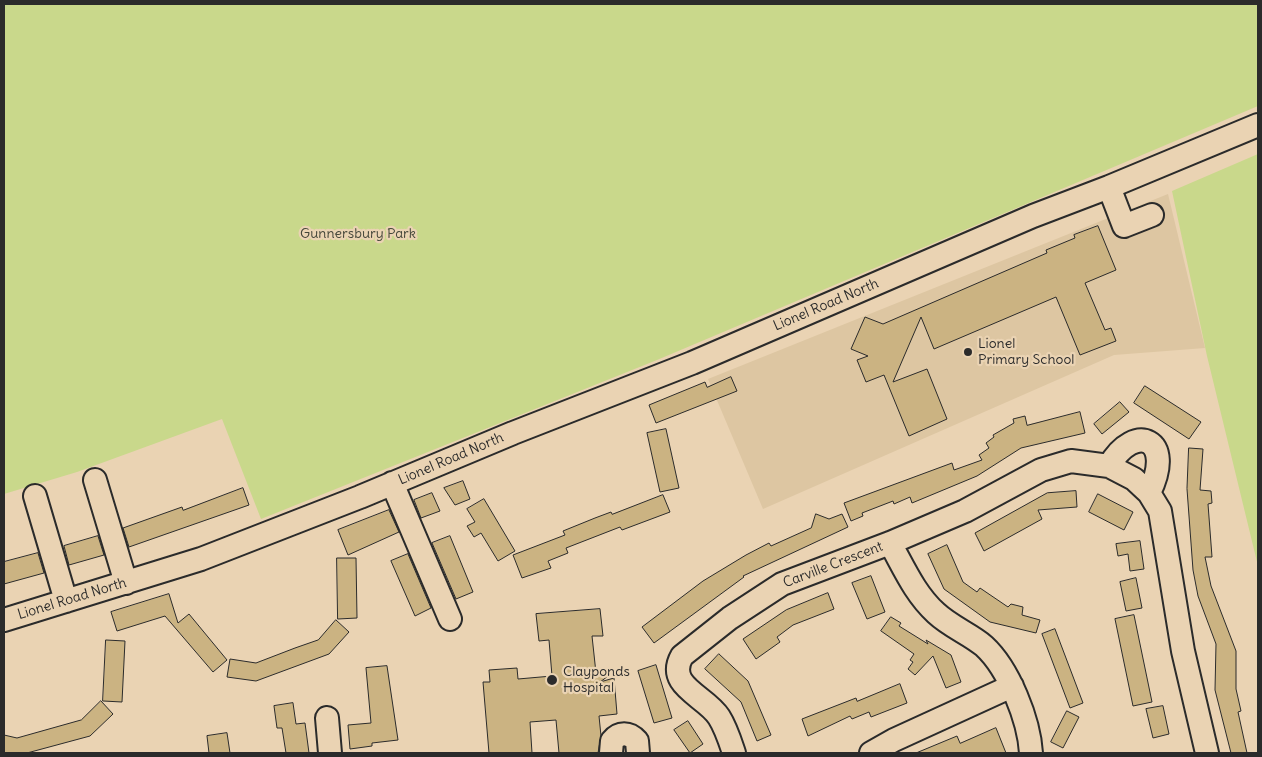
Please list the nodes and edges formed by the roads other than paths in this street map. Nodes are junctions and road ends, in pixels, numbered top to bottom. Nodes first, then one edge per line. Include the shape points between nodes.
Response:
1 (1258, 125) edge
2 (1109, 187) junction
3 (1152, 215) dead end
4 (1109, 466) junction
5 (95, 480) dead end
6 (392, 483) junction
7 (1149, 493) junction
8 (35, 496) dead end
9 (890, 543) junction
10 (126, 583) junction
11 (66, 601) junction
12 (450, 619) dead end
13 (4, 620) edge
14 (1012, 686) junction
15 (327, 718) dead end
16 (330, 753) edge
17 (611, 753) edge
18 (638, 753) edge
19 (734, 753) edge
20 (871, 753) edge
21 (1031, 753) edge
22 (1207, 753) edge

1 - 2 street, Lionel Road North
2 - 3 street via 1124,226
2 - 6 street, Lionel Road North via 1033,216 692,363
4 - 7 street, Carville Crescent via 1134,479
4 - 7 street via 1116,453 1130,444 1150,443 1157,448 1159,456 1156,478
4 - 9 street, Carville Crescent via 1071,461 1041,470 965,511
5 - 10 street
6 - 10 street, Lionel Road North via 201,559
6 - 12 street, Lionel Road North
7 - 22 street, Carville Crescent via 1160,511 1183,651
8 - 11 street
9 - 14 street via 916,591 936,613 983,646
9 - 19 street, Carville Crescent via 782,584 730,618 682,656 677,670 680,680 718,716
10 - 11 street, Lionel Road North
11 - 13 street, Lionel Road North
14 - 20 street
14 - 21 street via 1030,738
15 - 16 street
17 - 18 street via 612,741 624,734 637,740

